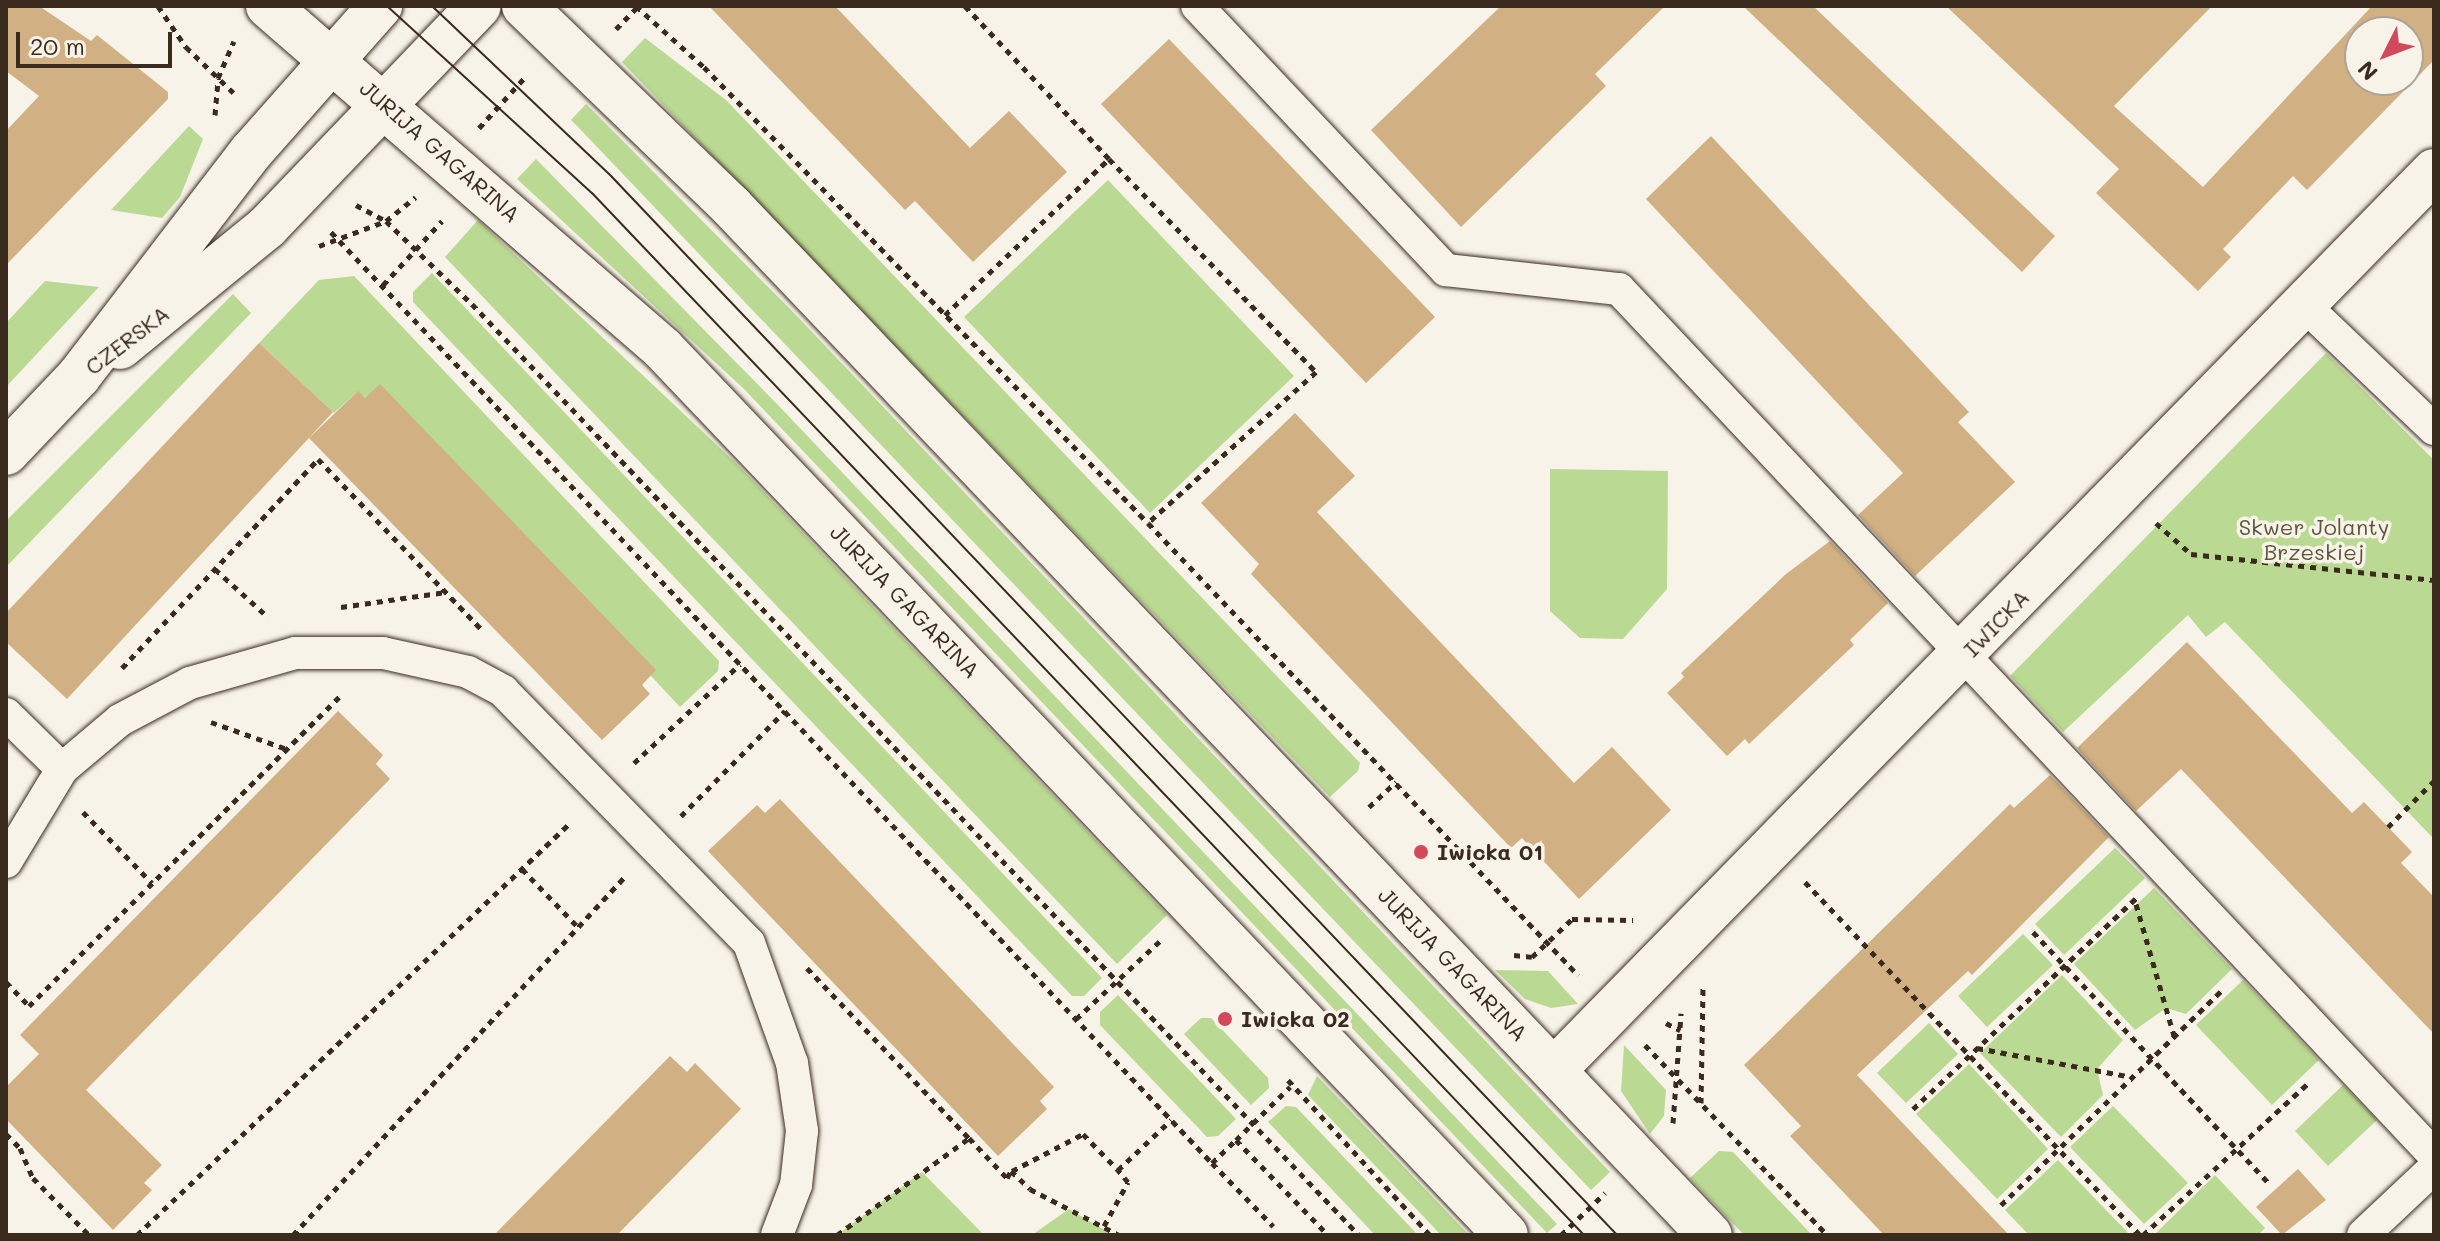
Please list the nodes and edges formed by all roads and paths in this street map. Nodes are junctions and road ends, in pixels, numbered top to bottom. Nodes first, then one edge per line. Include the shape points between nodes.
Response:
1 (158, 6) edge
2 (380, 6) edge
3 (479, 6) edge
4 (524, 6) edge
5 (636, 6) edge
6 (965, 6) edge
7 (1197, 6) edge
8 (255, 18) edge
9 (333, 60) junction
10 (526, 76) dead end
11 (218, 78) junction
12 (387, 105) junction
13 (249, 106) dead end
14 (490, 116) dead end
15 (1109, 159) junction
16 (2434, 171) edge
17 (422, 190) dead end
18 (350, 201) dead end
19 (448, 214) dead end
20 (386, 221) junction
21 (322, 223) dead end
22 (417, 248) junction
23 (383, 285) junction
24 (2303, 304) junction
25 (945, 315) junction
26 (79, 376) junction
27 (2434, 429) edge
28 (6, 453) edge
29 (2149, 517) dead end
30 (1148, 523) junction
31 (215, 569) dead end
32 (2434, 580) edge
33 (269, 618) dead end
34 (383, 653) junction
35 (1964, 656) junction
36 (740, 664) junction
37 (154, 702) junction
38 (785, 711) junction
39 (6, 714) edge
40 (287, 749) junction
41 (55, 781) junction
42 (2434, 781) edge
43 (602, 793) junction
44 (2388, 827) dead end
45 (653, 845) junction
46 (6, 862) edge
47 (522, 869) junction
48 (2166, 869) junction
49 (1796, 872) dead end
50 (152, 883) junction
51 (2134, 899) junction
52 (578, 927) junction
53 (2033, 932) dead end
54 (1176, 947) dead end
55 (2251, 961) junction
56 (2064, 965) junction
57 (1117, 981) junction
58 (6, 982) edge
59 (1585, 983) dead end
60 (1076, 1019) junction
61 (1680, 1030) dead end
62 (2174, 1036) junction
63 (1639, 1039) dead end
64 (1977, 1048) junction
65 (2340, 1055) junction
66 (1969, 1056) junction
67 (2151, 1059) junction
68 (1554, 1070) junction
69 (1286, 1072) dead end
70 (2133, 1077) junction
71 (1677, 1079) junction
72 (1290, 1087) junction
73 (1913, 1109) dead end
74 (1171, 1120) junction
75 (1253, 1124) junction
76 (1668, 1130) dead end
77 (6, 1134) edge
78 (1236, 1140) junction
79 (2236, 1148) junction
80 (2058, 1149) junction
81 (2434, 1155) edge
82 (1212, 1163) junction
83 (2434, 1168) edge
84 (1118, 1170) junction
85 (1011, 1171) junction
86 (2269, 1183) dead end
87 (1599, 1199) dead end
88 (2001, 1205) dead end
89 (1104, 1226) junction
90 (1273, 1226) dead end
91 (89, 1235) edge
92 (137, 1235) edge
93 (293, 1235) edge
94 (777, 1235) edge
95 (837, 1235) edge
96 (1119, 1235) edge
97 (1328, 1235) edge
98 (1359, 1235) edge
99 (1430, 1235) edge
100 (1506, 1235) edge
101 (1561, 1235) edge
102 (1710, 1235) edge
103 (1827, 1235) edge
104 (2141, 1235) edge
105 (2363, 1235) edge

1 - 11 path via 186,47
2 - 9 main road, CZERSKA
3 - 12 main road, CZERSKA
4 - 68 main road, JURIJA GAGARINA via 731,206
5 - 25 path via 704,67
6 - 15 path
7 - 35 lane via 1446,270 1619,289
8 - 9 main road, JURIJA GAGARINA
8 - 11 path via 226,53
9 - 12 main road, JURIJA GAGARINA
9 - 26 main road, CZERSKA via 251,152
10 - 14 path
11 - 13 path
12 - 26 main road, CZERSKA via 267,227
12 - 100 main road, JURIJA GAGARINA via 662,348
15 - 25 path
15 - 30 path via 1316,372
16 - 24 main road, IWICKA
17 - 20 path
18 - 20 path
19 - 22 path
20 - 22 path
21 - 23 path
22 - 23 path
22 - 57 path
23 - 36 path
24 - 27 lane
24 - 35 main road, IWICKA
25 - 30 path
26 - 28 main road
29 - 32 path via 2191,554
30 - 59 path
31 - 33 path
34 - 37 lane via 295,653 190,683
34 - 40 path
34 - 43 lane via 468,672 503,691
35 - 48 lane
35 - 68 main road, IWICKA
36 - 38 path
36 - 43 path
37 - 40 path
37 - 41 lane
38 - 45 path
38 - 60 path
39 - 41 lane
40 - 50 path
41 - 46 lane
41 - 50 path
42 - 44 path
43 - 45 lane
43 - 47 path
45 - 52 path
45 - 94 lane via 749,943 775,1008 792,1063 802,1131 796,1185
47 - 52 path
47 - 92 path
48 - 51 path
48 - 55 lane
49 - 66 path
50 - 58 path via 29,1006
51 - 56 path
51 - 62 path
52 - 93 path
53 - 56 path
54 - 57 path via 1166,936
55 - 62 path
55 - 65 lane
56 - 64 path
56 - 67 path
57 - 60 path
57 - 75 path
60 - 74 path
61 - 71 path
62 - 67 path
63 - 71 path
64 - 66 path
64 - 70 path
65 - 79 path
65 - 81 lane
66 - 73 path
66 - 80 path
67 - 70 path
67 - 79 path
68 - 102 main road, JURIJA GAGARINA
69 - 72 path
70 - 80 path
71 - 76 path
71 - 103 path
72 - 75 path
72 - 99 path
74 - 82 path
74 - 84 path
75 - 78 path
75 - 98 path
77 - 91 path via 33,1178
78 - 82 path
78 - 97 path
79 - 86 path
79 - 104 path
80 - 88 path
80 - 104 path
82 - 90 path
83 - 105 lane
84 - 85 path via 1083,1134
84 - 89 path via 1128,1182
85 - 89 path via 1030,1189
85 - 95 path via 1007,1178 969,1138
87 - 101 path
89 - 96 path

